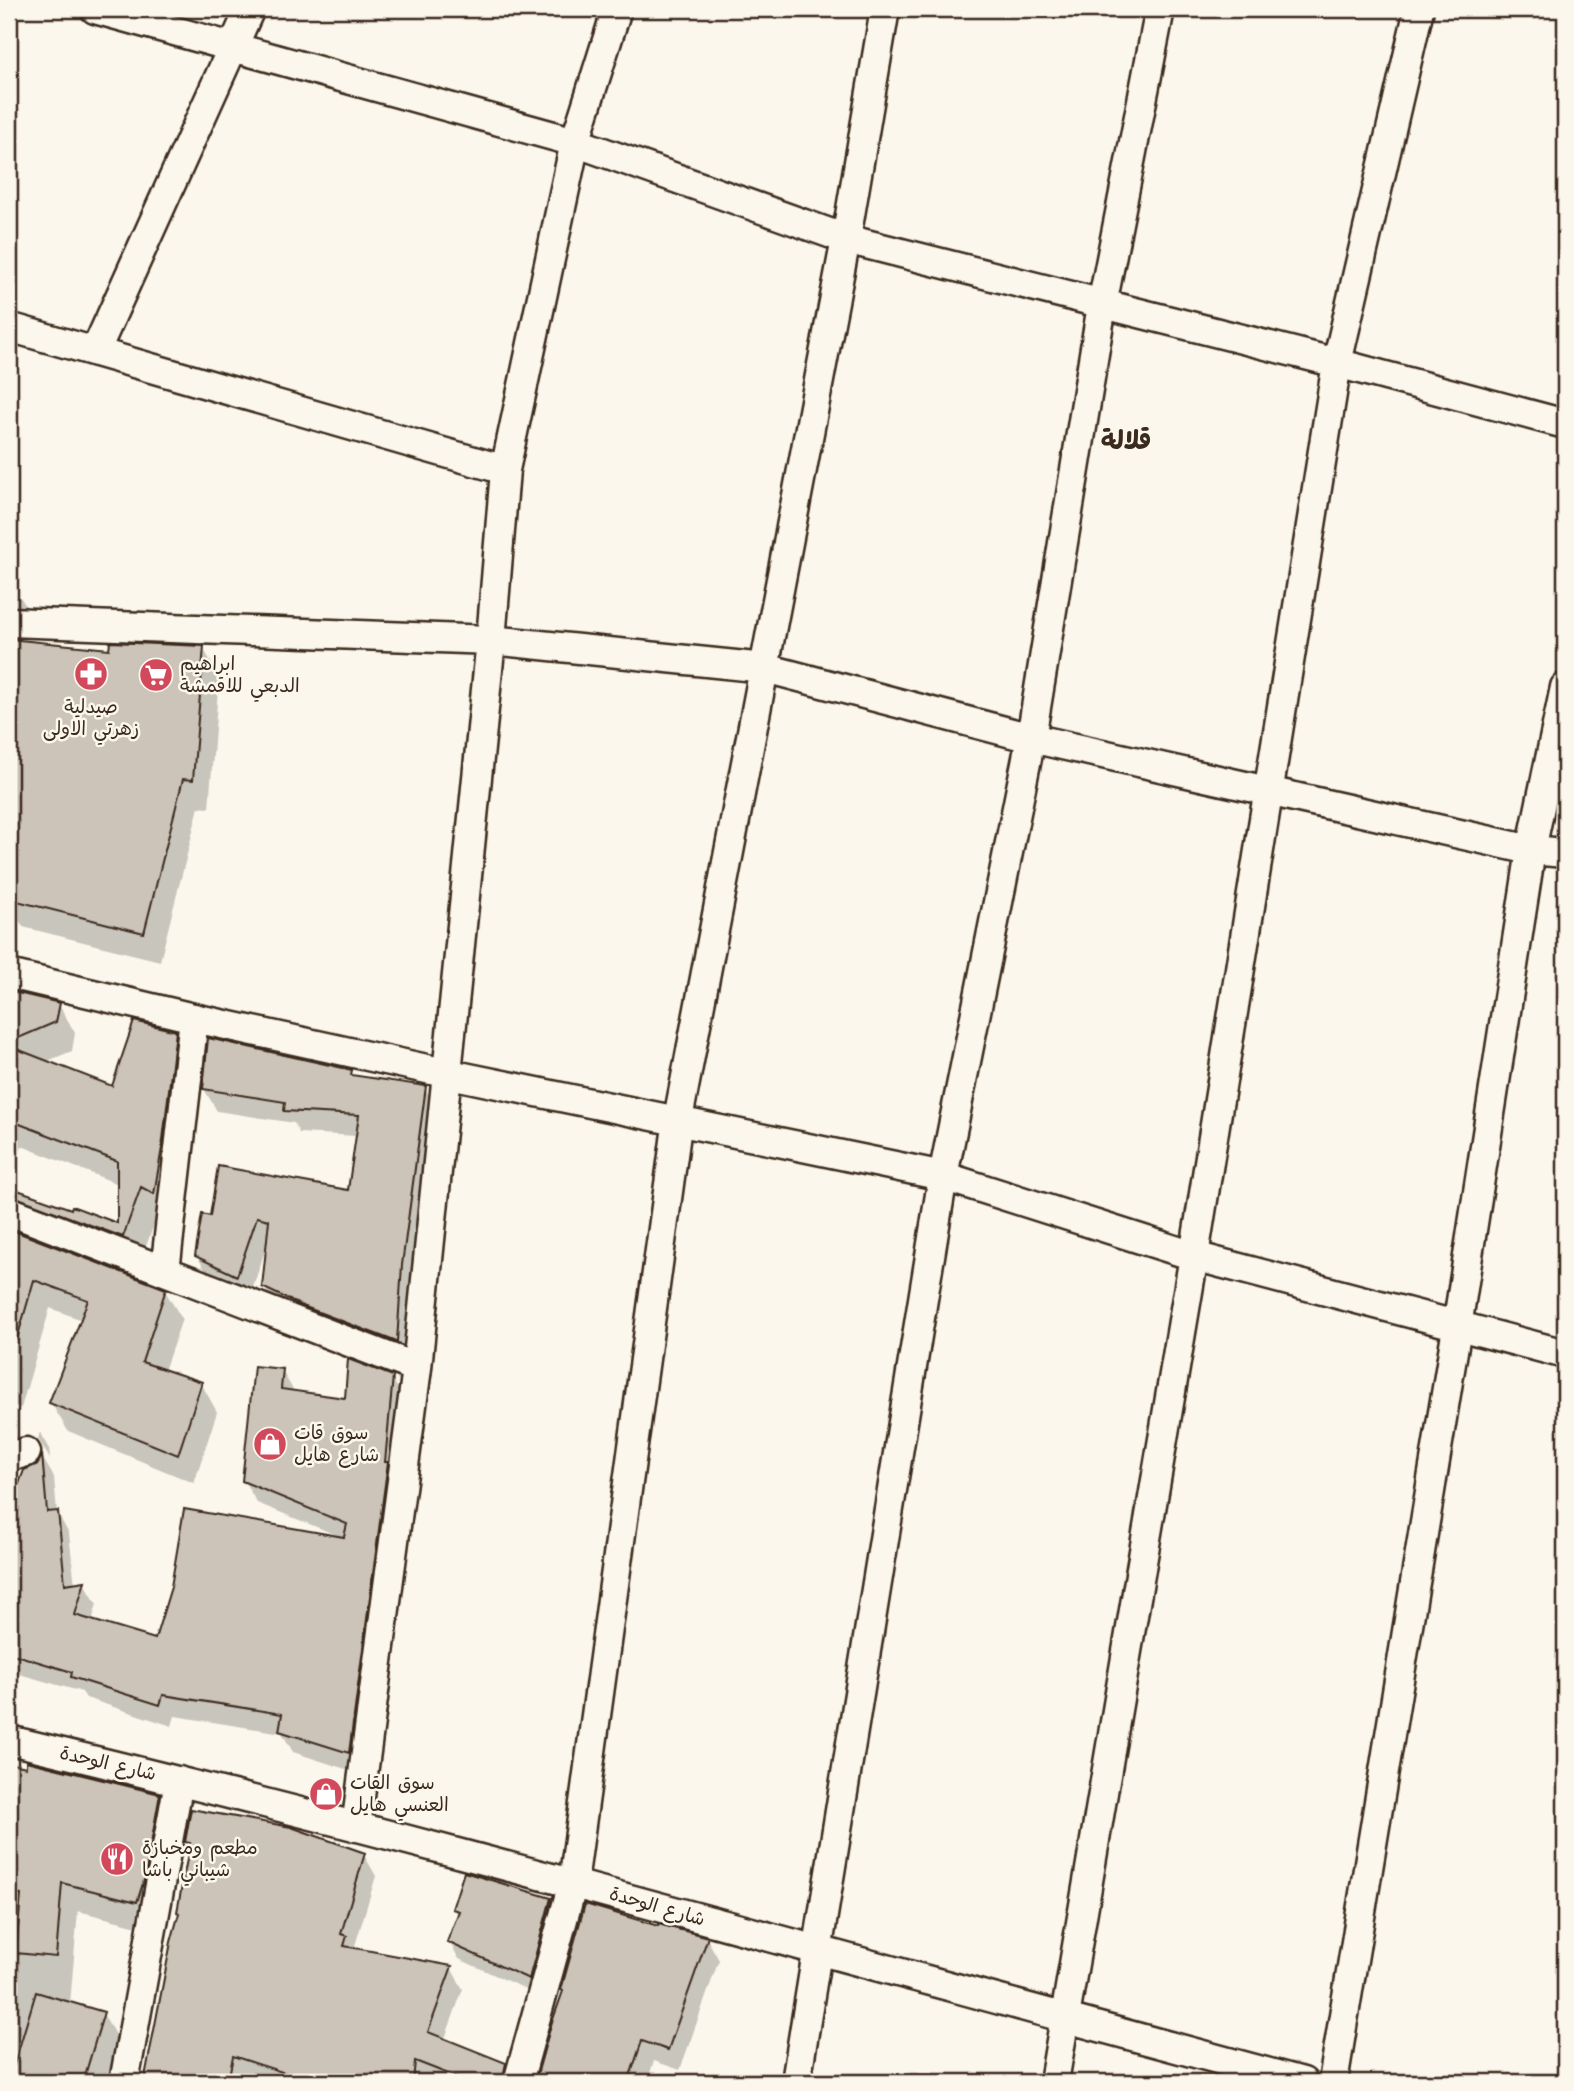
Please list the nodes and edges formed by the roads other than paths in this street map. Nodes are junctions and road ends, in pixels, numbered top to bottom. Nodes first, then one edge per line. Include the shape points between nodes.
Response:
1 (95, 9) edge
2 (250, 9) edge
3 (617, 9) edge
4 (885, 9) edge
5 (1160, 9) edge
6 (1419, 9) edge
7 (231, 46) junction
8 (575, 142) junction
9 (846, 239) junction
10 (1102, 306) junction
11 (9, 327) edge
12 (95, 352) junction
13 (1337, 363) junction
14 (1565, 424) edge
15 (505, 470) junction
16 (9, 622) edge
17 (491, 640) junction
18 (765, 668) junction
19 (1565, 687) edge
20 (1031, 738) junction
21 (1268, 789) junction
22 (1531, 850) junction
23 (1565, 853) edge
24 (9, 974) edge
25 (194, 1018) junction
26 (445, 1073) junction
27 (678, 1119) junction
28 (943, 1176) junction
29 (9, 1211) edge
30 (1194, 1256) junction
31 (165, 1271) junction
32 (1457, 1327) junction
33 (1565, 1354) edge
34 (417, 1368) junction
35 (9, 1740) edge
36 (179, 1780) junction
37 (356, 1827) junction
38 (573, 1883) junction
39 (818, 1952) junction
40 (1064, 2018) junction
41 (124, 2082) edge
42 (518, 2082) edge
43 (796, 2082) edge
44 (1054, 2082) edge
45 (1303, 2082) edge
46 (1333, 2082) edge

1 - 7 street
2 - 7 street
3 - 8 street
4 - 9 street
5 - 10 street
6 - 13 street
7 - 8 street
7 - 12 street
8 - 9 street
8 - 15 street
9 - 10 street
9 - 18 street
10 - 13 street
10 - 20 street
11 - 12 street
12 - 15 street
13 - 14 street
13 - 21 street
15 - 17 street
16 - 17 street
17 - 18 street
17 - 26 street
18 - 20 street
18 - 27 street
19 - 22 street
20 - 21 street
20 - 28 street
21 - 22 street
21 - 30 street
22 - 23 street
22 - 32 street
24 - 25 street
25 - 26 street
25 - 31 street
26 - 27 street
26 - 34 street
27 - 28 street
27 - 38 street
28 - 30 street
28 - 39 street
29 - 31 street
30 - 32 street
30 - 40 street
31 - 34 street
32 - 33 street
32 - 46 street
34 - 37 street
35 - 36 street, شارع الوحدة
36 - 37 street, شارع الوحدة
36 - 41 street
37 - 38 street, شارع الوحدة
38 - 39 street, شارع الوحدة
38 - 42 street
39 - 40 street, شارع الوحدة
39 - 43 street
40 - 44 street
40 - 45 street, شارع الوحدة

